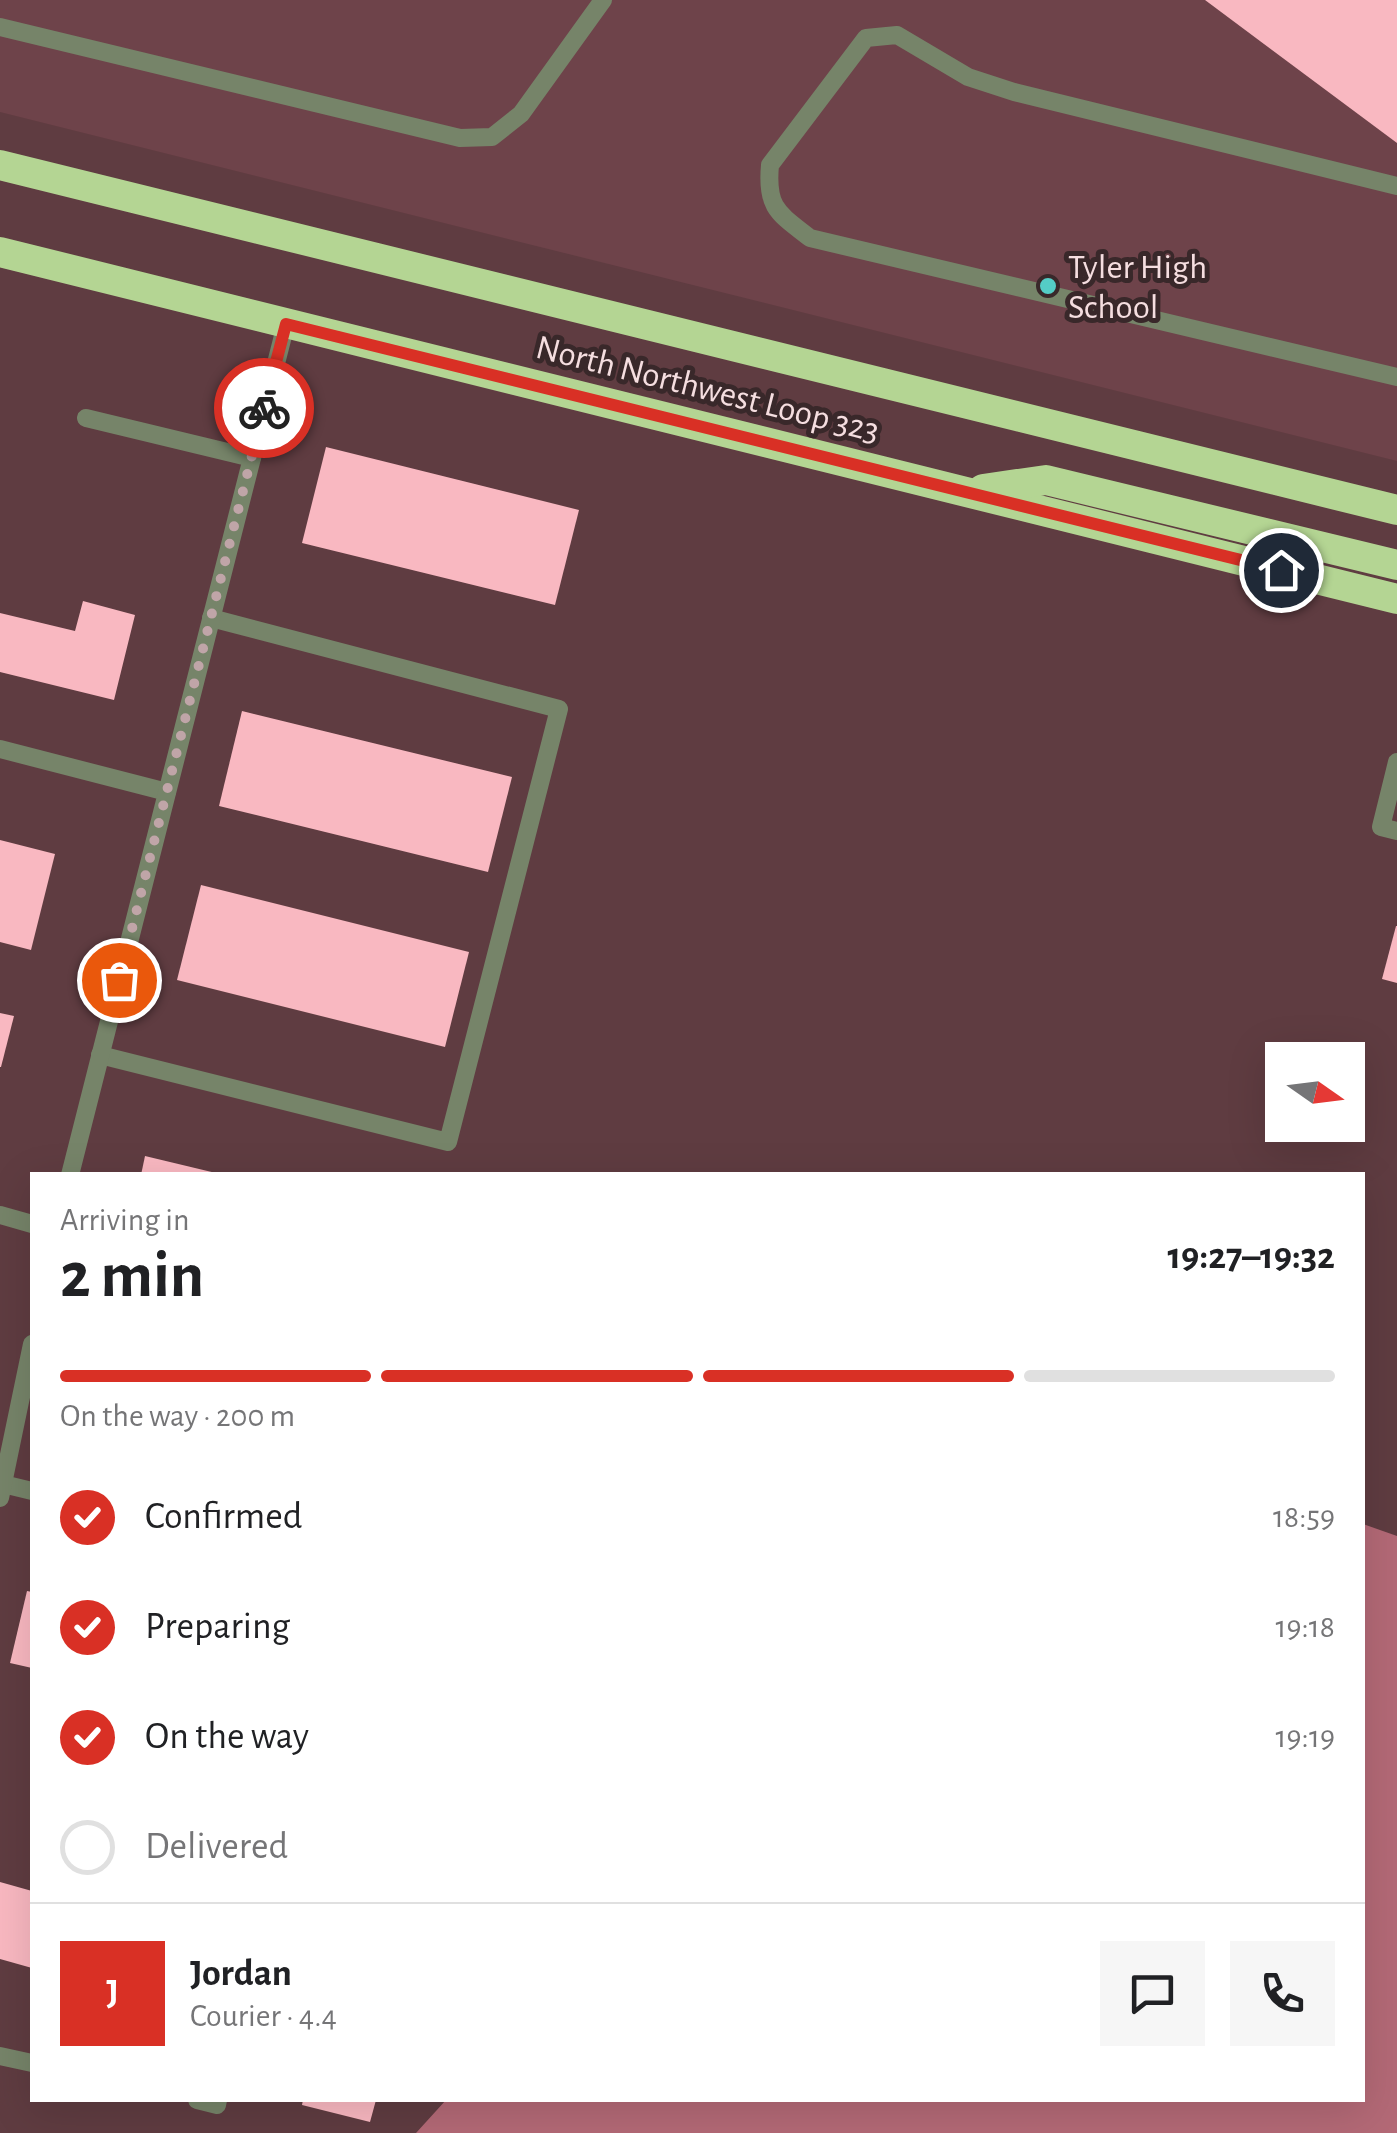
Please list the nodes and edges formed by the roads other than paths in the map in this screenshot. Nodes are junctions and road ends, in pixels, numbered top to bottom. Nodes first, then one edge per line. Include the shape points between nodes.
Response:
1 (603, 0) edge
2 (0, 28) edge
3 (0, 165) edge
4 (1397, 186) edge
5 (0, 252) edge
6 (286, 324) junction
7 (1397, 377) edge
8 (86, 418) dead end
9 (252, 458) junction
10 (971, 491) junction
11 (1397, 510) edge
12 (1397, 565) edge
13 (1397, 599) edge
14 (211, 618) junction
15 (0, 748) edge
16 (1397, 762) edge
17 (167, 792) junction
18 (1397, 832) edge
19 (100, 1055) junction
20 (71, 1172) edge
21 (0, 1215) edge
22 (30, 1223) edge
23 (30, 1354) edge
24 (2, 1491) edge
25 (30, 1492) edge
26 (0, 2056) edge
27 (30, 2063) edge

1 - 2 lane via 520,114 492,137 460,138
3 - 11 highway, North Northwest Loop 323
4 - 7 lane via 1014,92 968,77 897,35 866,38 770,165 767,190 775,210 810,238
5 - 6 highway, North Northwest Loop 323
6 - 9 lane
6 - 10 highway, North Northwest Loop 323
8 - 9 lane
9 - 14 lane
10 - 12 highway via 1046,480
10 - 13 highway, North Northwest Loop 323
14 - 17 lane
14 - 19 lane via 560,709 448,1142
15 - 17 lane
16 - 18 lane via 1382,828
17 - 19 lane
19 - 20 lane
21 - 22 lane
23 - 24 lane
24 - 25 lane
26 - 27 lane

